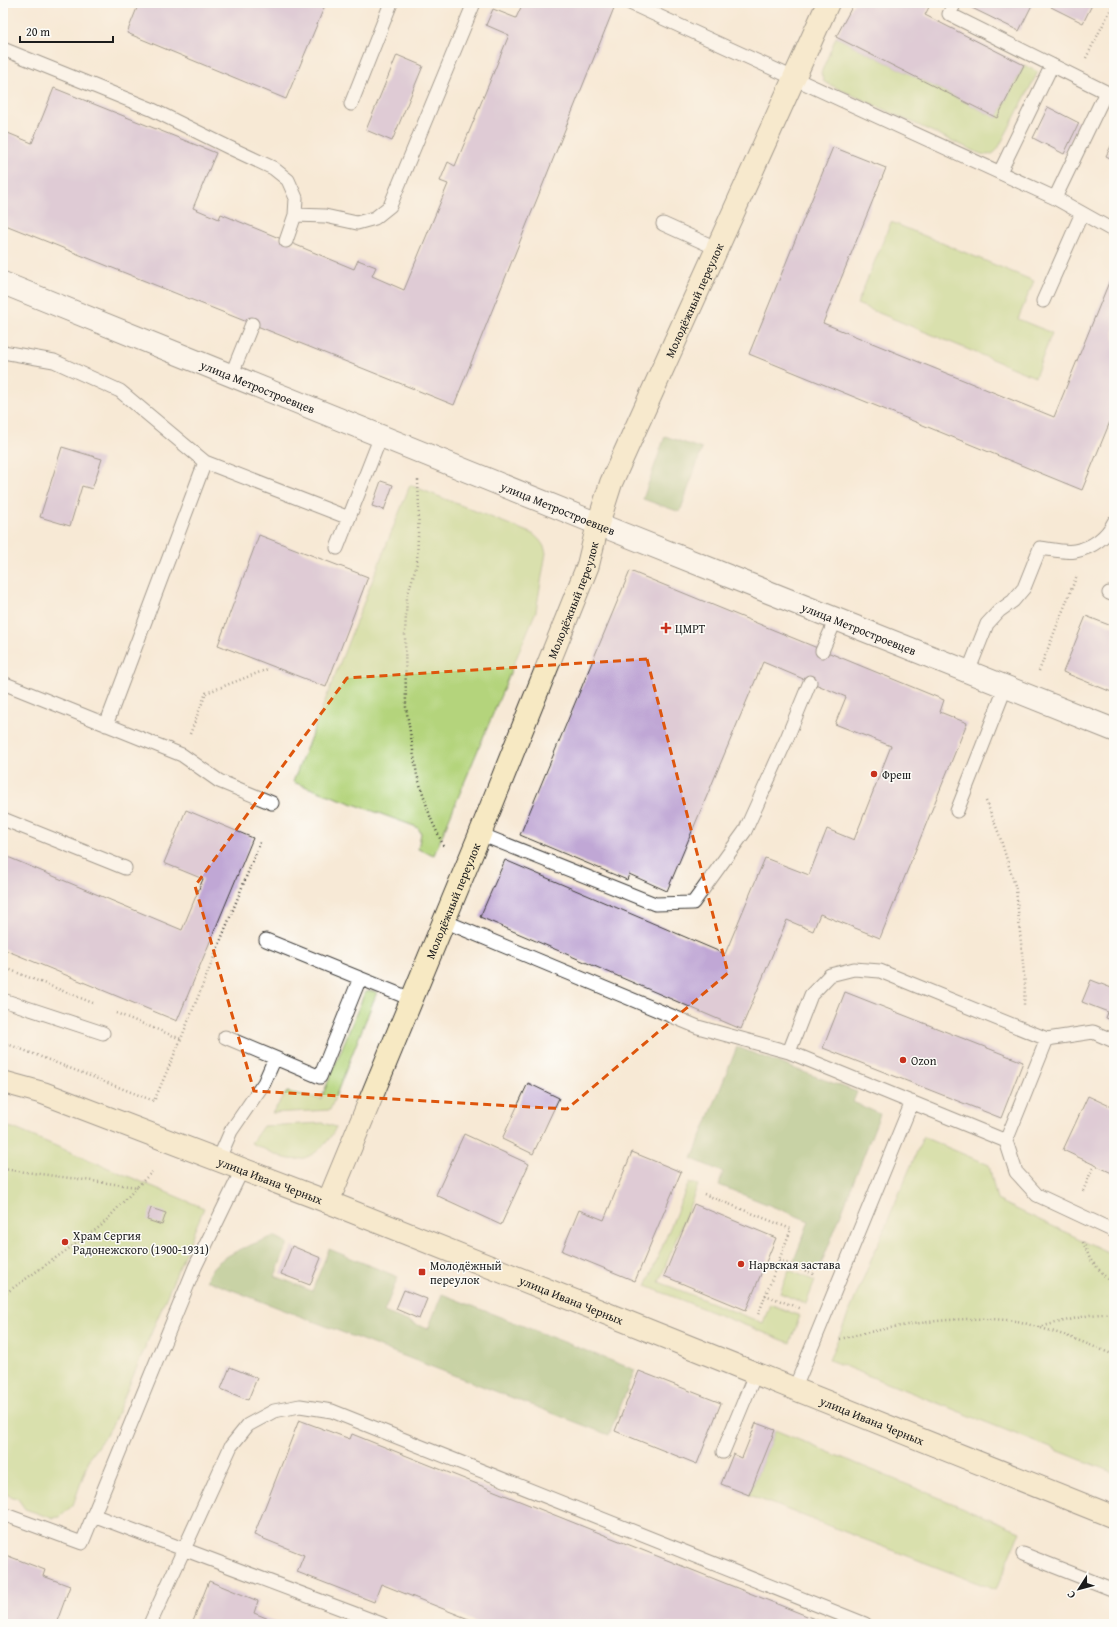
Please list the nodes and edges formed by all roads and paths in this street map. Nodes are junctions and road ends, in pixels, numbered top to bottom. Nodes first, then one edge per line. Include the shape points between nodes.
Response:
1 (391, 3) edge
2 (474, 3) edge
3 (630, 3) edge
4 (828, 3) edge
5 (955, 3) edge
6 (1114, 3) edge
7 (3, 49) edge
8 (1052, 65) junction
9 (1077, 78) junction
10 (793, 79) junction
11 (1110, 94) edge
12 (351, 104) dead end
13 (1000, 172) junction
14 (1055, 198) junction
15 (1082, 213) junction
16 (295, 215) junction
17 (663, 224) dead end
18 (1114, 232) edge
19 (286, 241) dead end
20 (716, 248) junction
21 (3, 283) edge
22 (1043, 301) dead end
23 (252, 324) dead end
24 (3, 352) edge
25 (231, 376) junction
26 (381, 436) junction
27 (205, 462) junction
28 (418, 479) dead end
29 (349, 518) junction
30 (1114, 522) edge
31 (598, 524) junction
32 (337, 548) dead end
33 (1074, 551) junction
34 (836, 619) junction
35 (822, 651) dead end
36 (268, 669) dead end
37 (968, 672) junction
38 (1038, 673) dead end
39 (810, 682) dead end
40 (3, 683) edge
41 (1006, 686) junction
42 (106, 725) junction
43 (1114, 730) edge
44 (182, 755) junction
45 (973, 770) junction
46 (272, 803) dead end
47 (957, 810) dead end
48 (3, 819) edge
49 (480, 834) junction
50 (261, 840) dead end
51 (444, 848) dead end
52 (125, 868) dead end
53 (444, 921) junction
54 (266, 940) dead end
55 (360, 978) junction
56 (411, 999) junction
57 (3, 1000) edge
58 (1023, 1029) junction
59 (103, 1033) dead end
60 (225, 1037) dead end
61 (1047, 1039) junction
62 (1114, 1041) edge
63 (3, 1043) edge
64 (789, 1052) junction
65 (275, 1058) junction
66 (3, 1082) edge
67 (912, 1102) junction
68 (1006, 1140) junction
69 (218, 1161) junction
70 (1094, 1165) dead end
71 (3, 1169) edge
72 (242, 1170) junction
73 (152, 1172) dead end
74 (137, 1187) junction
75 (704, 1194) dead end
76 (328, 1202) junction
77 (1073, 1212) junction
78 (1114, 1231) edge
79 (779, 1260) junction
80 (822, 1277) dead end
81 (1114, 1288) edge
82 (3, 1295) edge
83 (765, 1295) junction
84 (808, 1311) dead end
85 (1114, 1313) edge
86 (758, 1315) dead end
87 (1038, 1327) junction
88 (1114, 1355) edge
89 (807, 1358) junction
90 (756, 1372) junction
91 (794, 1388) junction
92 (723, 1452) dead end
93 (3, 1514) edge
94 (93, 1515) junction
95 (1114, 1516) edge
96 (184, 1548) junction
97 (1023, 1554) dead end
98 (1114, 1590) edge
99 (150, 1624) edge
100 (382, 1624) edge
101 (865, 1624) edge

1 - 12 lane
2 - 16 lane via 390,206 375,218 357,223 325,216
3 - 10 lane
4 - 10 street, Молодёжный переулок
5 - 8 lane via 949,14
6 - 9 path
7 - 16 lane via 151,109 273,168 288,180 296,198
8 - 9 lane
8 - 13 lane
9 - 11 lane
10 - 13 lane
10 - 20 street, Молодёжный переулок
11 - 14 lane
13 - 14 lane
14 - 15 lane
15 - 18 lane
15 - 22 lane
16 - 19 lane
17 - 20 lane
20 - 31 street, Молодёжный переулок via 611,483
21 - 25 street, улица Метростроевцев
23 - 25 lane
24 - 27 lane via 54,361 120,391
25 - 26 street, улица Метростроевцев
26 - 29 lane
26 - 31 street, улица Метростроевцев
27 - 29 lane
27 - 42 lane
28 - 51 path via 417,564 407,597 405,632 406,707 417,775 431,819
29 - 32 lane
30 - 33 lane via 1110,530 1095,544
31 - 34 street, улица Метростроевцев
31 - 49 street, Молодёжный переулок via 588,565
33 - 37 lane via 1040,548 1024,588 987,624
33 - 38 path via 1080,567
34 - 35 lane
34 - 37 street, улица Метростроевцев
36 - 44 path via 206,693
37 - 41 street, улица Метростроевцев
39 - 49 lane via 745,832 693,903 655,904
40 - 42 lane
41 - 43 street, улица Метростроевцев
41 - 45 lane
42 - 44 lane
44 - 46 lane via 219,781
45 - 47 lane
45 - 58 path via 999,834 1016,889 1025,985
48 - 52 lane
49 - 53 street, Молодёжный переулок
50 - 63 path via 154,1102
53 - 56 street, Молодёжный переулок
53 - 64 lane via 698,1027
54 - 55 lane
55 - 56 lane
55 - 65 lane via 320,1077
56 - 76 street, Молодёжный переулок
57 - 59 lane
58 - 61 lane
58 - 64 lane via 880,971 854,969 830,975 812,995
60 - 65 lane
61 - 62 lane via 1093,1032
61 - 68 lane
64 - 67 lane
65 - 69 lane via 264,1083 231,1131
66 - 69 street, улица Ивана Черных via 43,1093
67 - 68 lane
67 - 89 lane
68 - 77 lane via 1016,1172 1037,1195
69 - 72 street, улица Ивана Черных
70 - 77 path
71 - 74 path
72 - 76 street, улица Ивана Черных
72 - 94 lane via 196,1266
73 - 74 path
74 - 82 path via 101,1226
75 - 79 path via 792,1229
76 - 90 street, улица Ивана Черных
77 - 78 lane
77 - 81 path via 1090,1259
79 - 80 path
79 - 83 path
83 - 84 path
83 - 86 path
85 - 87 path via 1090,1315
87 - 88 path via 1062,1333
87 - 89 path via 1017,1322 972,1320 893,1327 829,1342
89 - 91 lane
90 - 91 street, улица Ивана Черных
90 - 92 lane
91 - 95 street, улица Ивана Черных
93 - 94 lane via 82,1543
94 - 96 lane
96 - 99 lane
96 - 100 lane
96 - 101 lane via 231,1446 248,1425 274,1411 300,1406 332,1411
97 - 98 lane

